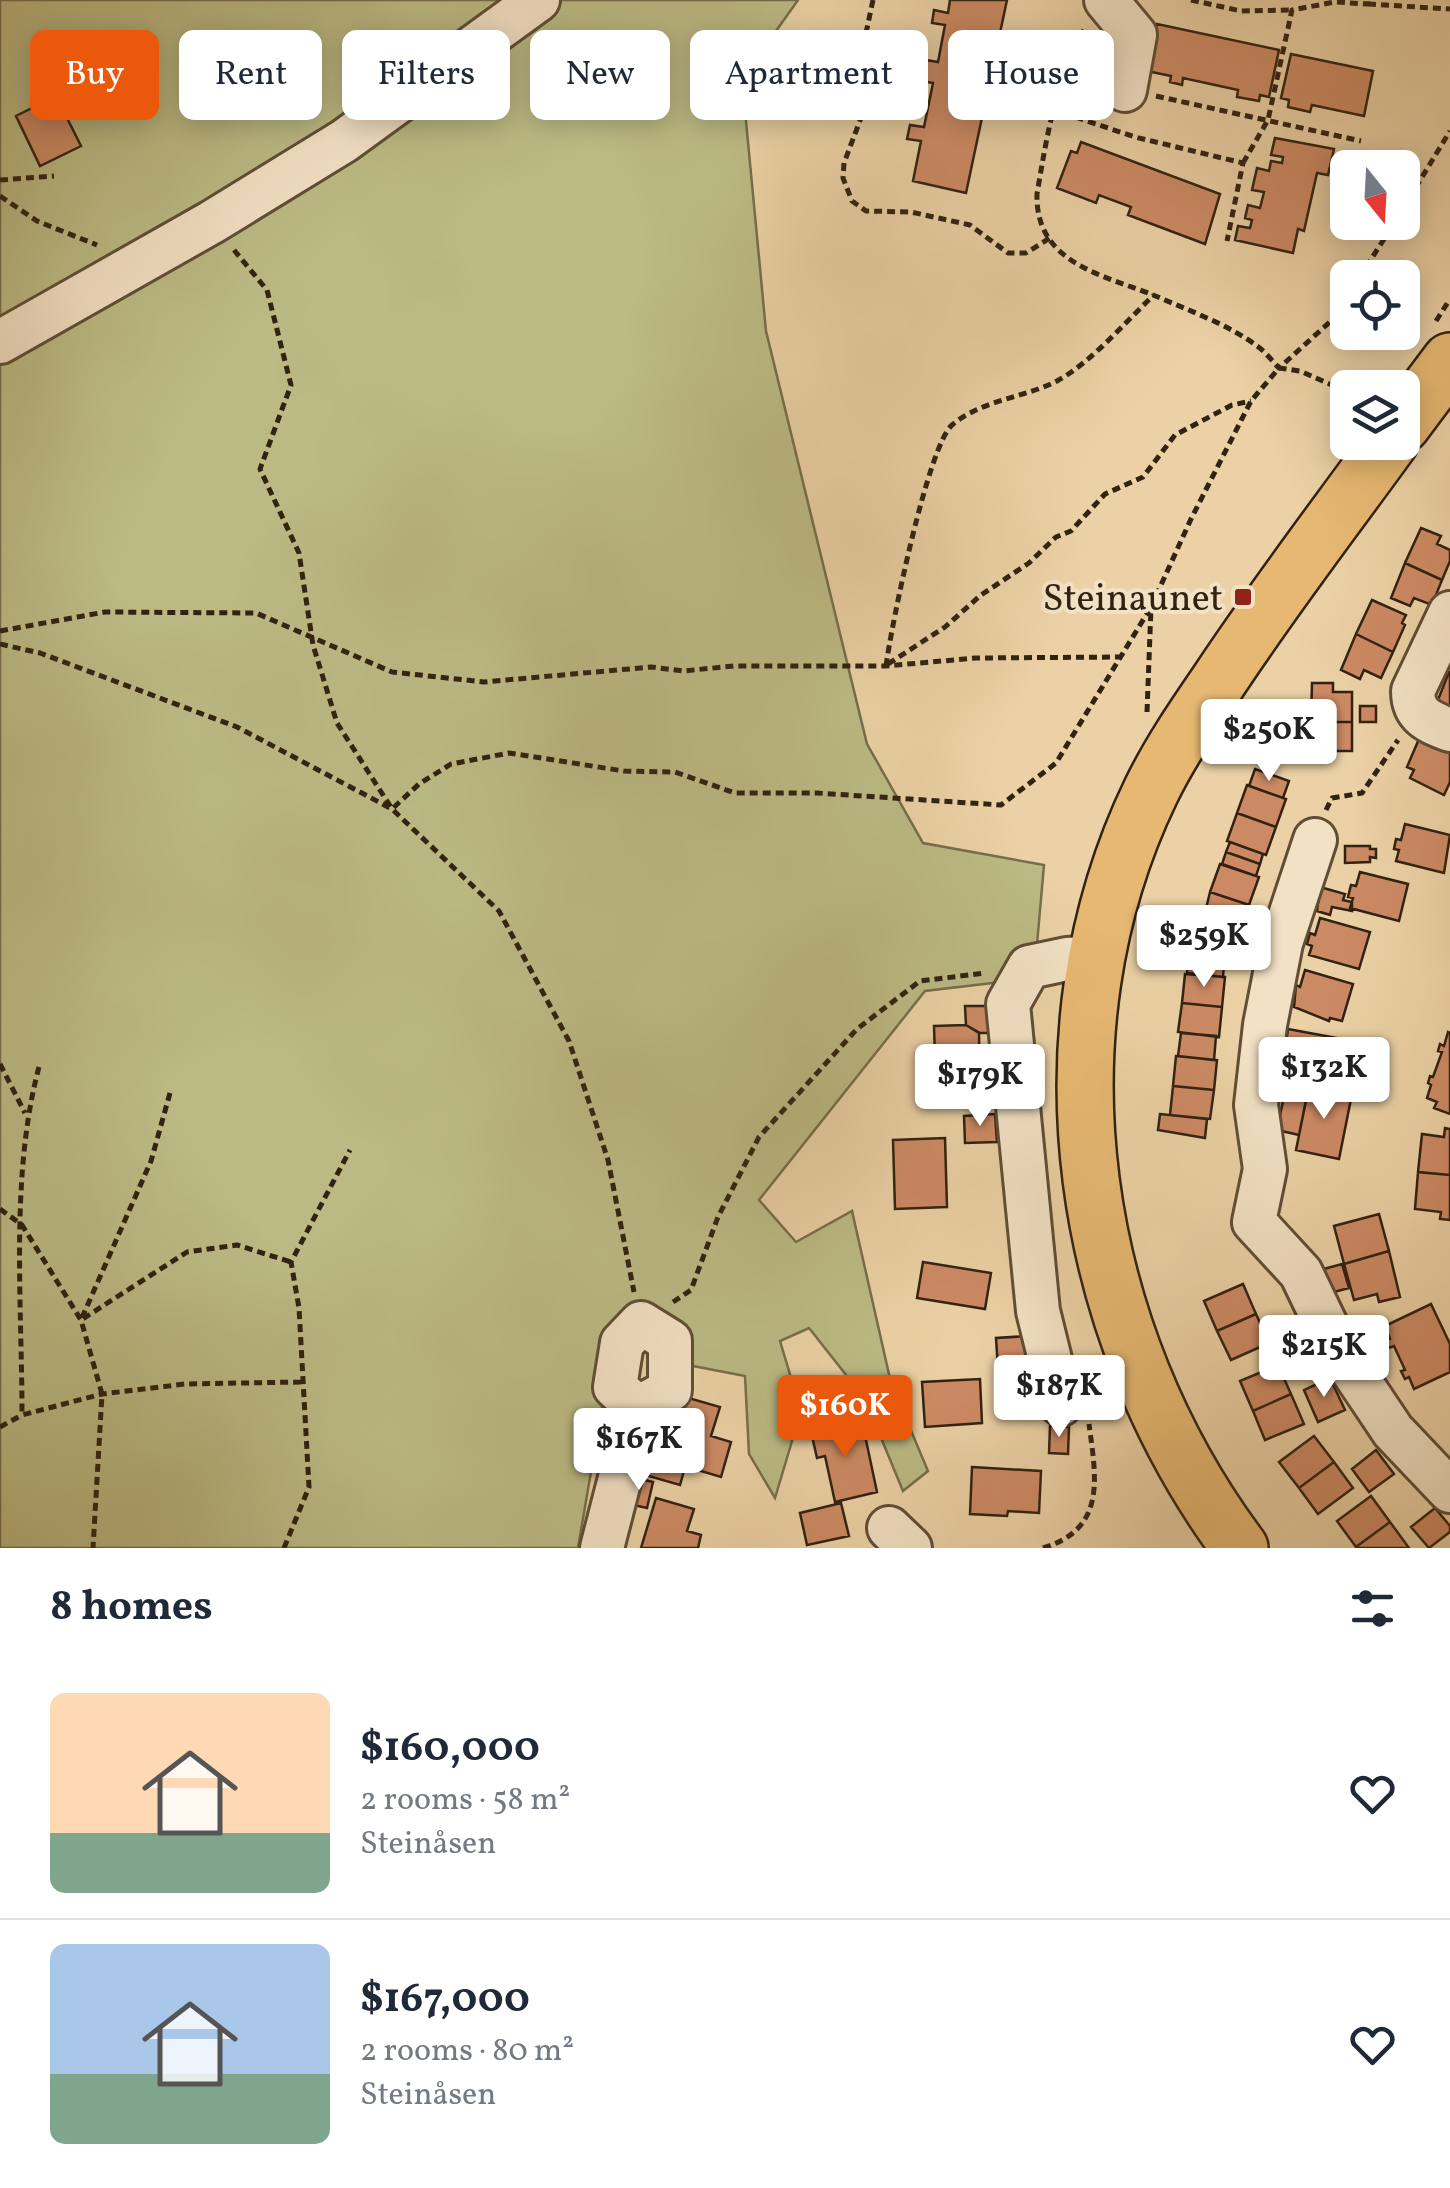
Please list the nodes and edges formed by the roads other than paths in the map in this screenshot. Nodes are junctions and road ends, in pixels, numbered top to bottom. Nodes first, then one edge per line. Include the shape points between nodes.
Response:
1 (538, 0) edge
2 (1106, 1) edge
3 (1137, 102) road end
4 (0, 342) edge
5 (1450, 360) edge
6 (1420, 401) edge
7 (1377, 460) edge
8 (1450, 613) edge
9 (1450, 730) edge
10 (1315, 840) dead end
11 (1099, 957) junction
12 (640, 1323) road end
13 (1074, 1409) road end
14 (1450, 1491) edge
15 (602, 1548) edge
16 (1240, 1548) edge

1 - 4 street via 344,141
2 - 3 street via 1136,35
5 - 6 main road
7 - 11 main road via 1174,749 1134,830
8 - 9 street via 1413,691 1413,705 1425,720
10 - 14 street via 1282,942 1265,1024 1256,1105 1264,1169 1254,1222 1302,1273 1336,1346 1384,1418
11 - 13 street via 1029,967 1008,1004 1038,1311
11 - 16 main road via 1086,1124 1107,1269 1155,1410
12 - 15 street via 670,1340 670,1390 638,1408

